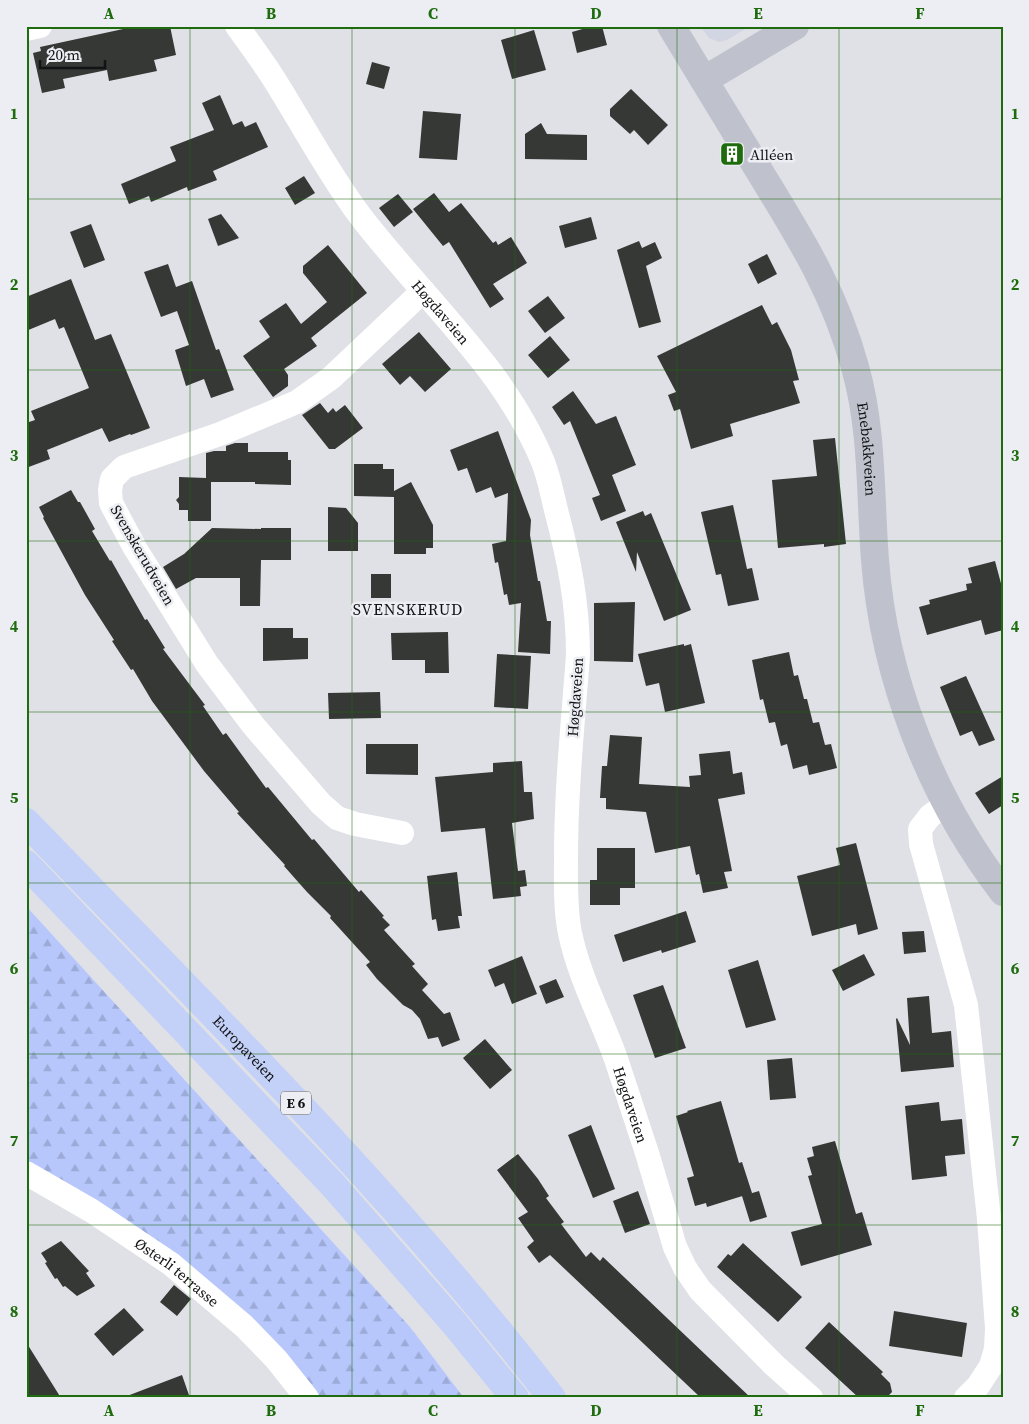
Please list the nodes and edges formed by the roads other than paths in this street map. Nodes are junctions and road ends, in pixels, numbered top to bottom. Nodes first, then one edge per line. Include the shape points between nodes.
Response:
1 (40, 26) edge
2 (237, 26) edge
3 (671, 26) edge
4 (795, 26) edge
5 (26, 29) edge
6 (704, 80) junction
7 (423, 291) junction
8 (946, 804) junction
9 (26, 822) edge
10 (402, 833) dead end
11 (26, 864) edge
12 (1003, 892) edge
13 (26, 1173) edge
14 (307, 1398) edge
15 (515, 1398) edge
16 (552, 1398) edge
17 (811, 1398) edge
18 (966, 1398) edge

1 - 5 street
2 - 7 street, Høgdaveien via 272,76 324,164 361,216
3 - 6 main road, Enebakkveien
4 - 6 main road
6 - 8 main road, Enebakkveien via 810,254 838,312 856,369 866,423 875,562 890,652 916,737
7 - 10 street, Svenskerudveien via 331,378 297,402 220,434 124,467 112,480 110,490 111,503 140,556 208,664 253,725 337,818
7 - 17 street, Høgdaveien via 491,372 529,434 543,463 565,543 578,627 566,834 570,933 616,1059 675,1247 700,1290
8 - 12 main road, Enebakkveien
8 - 18 street via 920,829 921,844 966,1005 998,1328 991,1366
9 - 16 highway, Europaveien / E 6 via 356,1167 477,1304
11 - 15 highway, Europaveien / E 6 via 332,1184
13 - 14 street, Østerli terrasse via 92,1211 171,1264 244,1326 276,1358

